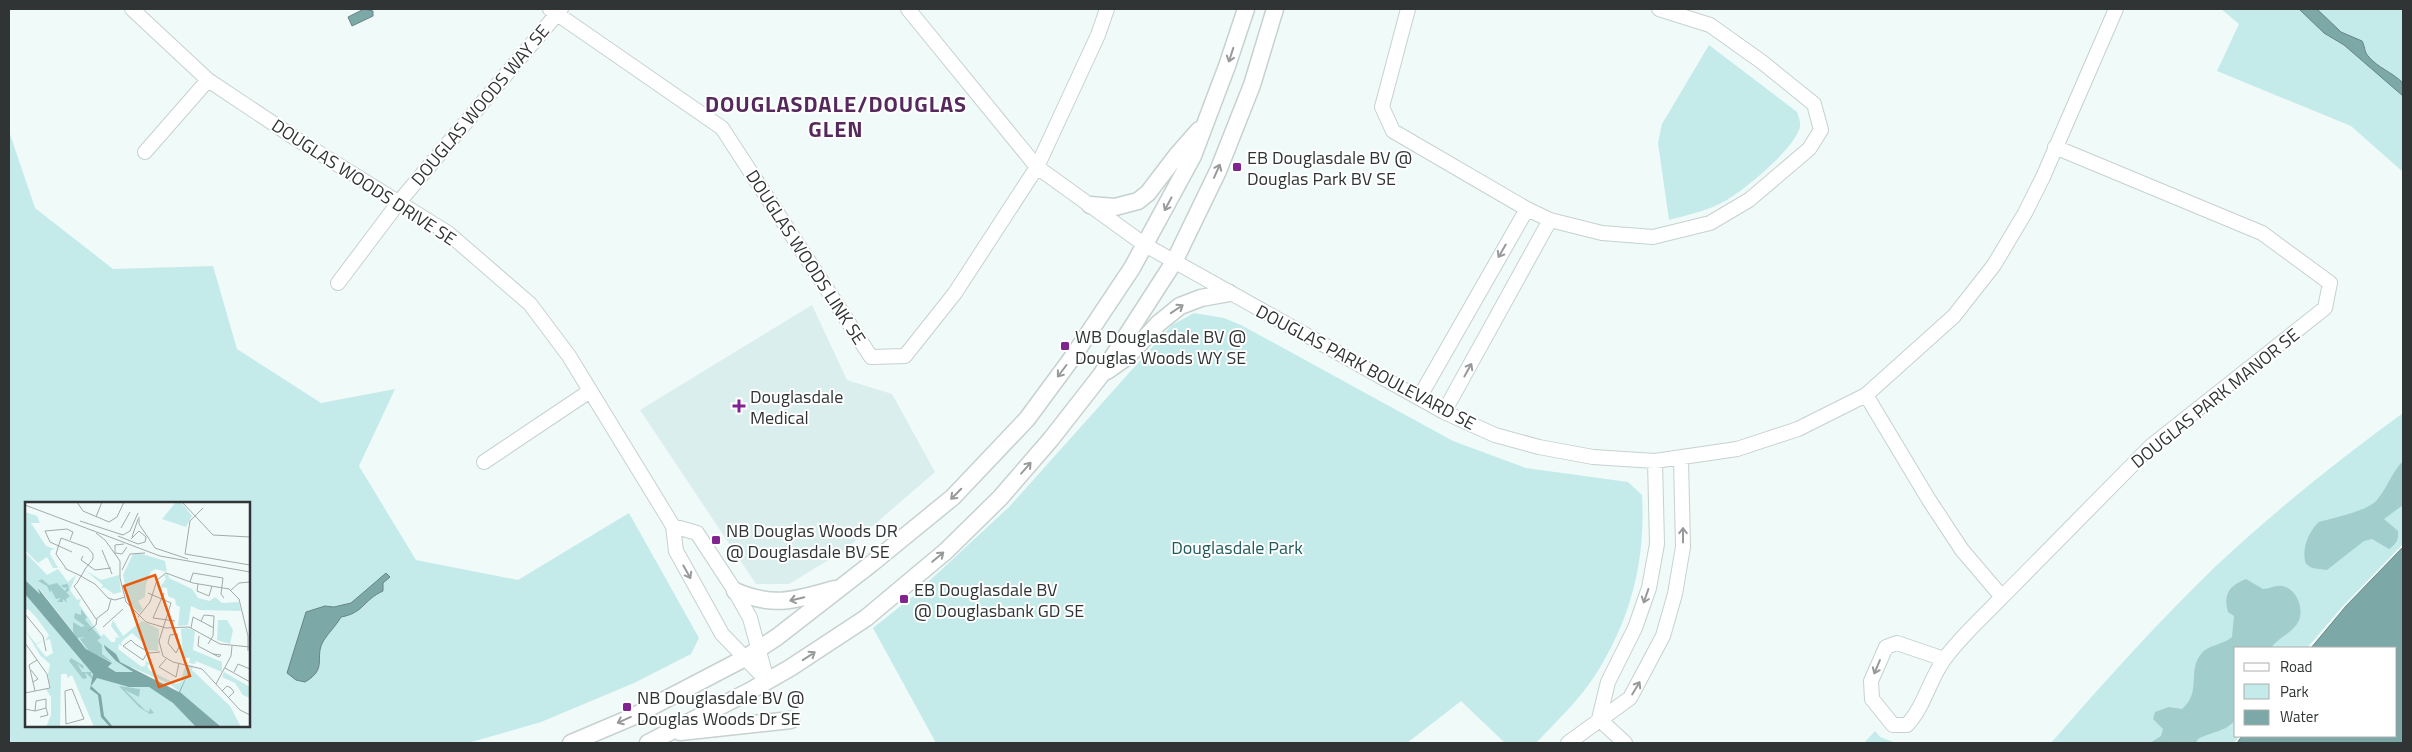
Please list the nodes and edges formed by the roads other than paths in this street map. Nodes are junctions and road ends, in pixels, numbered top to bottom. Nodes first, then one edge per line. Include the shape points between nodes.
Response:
1 (132, 9) edge
2 (908, 9) edge
3 (1107, 9) edge
4 (1246, 9) edge
5 (1275, 9) edge
6 (1408, 9) edge
7 (1659, 9) edge
8 (2116, 9) edge
9 (556, 10) edge
10 (208, 80) junction
11 (1206, 123) junction
12 (2055, 147) junction
13 (146, 152) dead end
14 (1037, 167) junction
15 (399, 202) junction
16 (1090, 205) junction
17 (1527, 209) junction
18 (1550, 220) junction
19 (1145, 246) junction
20 (1174, 262) junction
21 (338, 283) dead end
22 (1229, 293) junction
23 (1101, 375) junction
24 (590, 391) junction
25 (1866, 395) junction
26 (1418, 398) junction
27 (1444, 412) junction
28 (1681, 459) junction
29 (1655, 461) junction
30 (484, 462) dead end
31 (673, 526) junction
32 (844, 586) junction
33 (735, 591) junction
34 (2002, 597) junction
35 (752, 654) junction
36 (1944, 659) junction
37 (767, 681) junction
38 (1599, 719) junction
39 (791, 720) dead end
40 (670, 733) junction
41 (571, 743) edge
42 (648, 743) edge
43 (1568, 743) edge
44 (1625, 743) edge

1 - 10 street, DOUGLAS WOODS DRIVE SE
2 - 14 street
3 - 14 street
4 -> 11 street
20 -> 5 street via 1218,171 1252,85
6 - 17 street via 1382,107 1392,131
7 - 18 street via 1710,25 1762,62 1814,104 1821,130 1809,149 1749,200 1710,223 1653,237 1602,233
8 - 12 street, DOUGLAS PARK BOULEVARD SE
9 - 14 street, DOUGLAS WOODS LINK SE via 722,128 871,356 906,356 955,293
9 - 15 street, DOUGLAS WOODS WAY SE
10 - 13 street
10 - 15 street, DOUGLAS WOODS DRIVE SE
11 - 16 street via 1138,201 1115,207
11 -> 19 street via 1193,156
12 - 25 street, DOUGLAS PARK BOULEVARD SE via 2025,213 1994,265 1954,316
12 - 34 street, DOUGLAS PARK MANOR SE via 2262,233 2330,282 2325,308 2151,446
14 - 16 street
15 - 21 street, DOUGLAS WOODS WAY SE
15 - 24 street, DOUGLAS WOODS DRIVE SE via 448,233 530,304 570,356
16 - 19 street
17 - 18 street
17 -> 26 street
27 -> 18 street
19 - 20 street
19 -> 32 street via 1072,358 1027,419 953,497
20 - 22 street, DOUGLAS PARK BOULEVARD SE
20 - 23 street
23 -> 22 street via 1127,357 1180,306
22 - 26 street, DOUGLAS PARK BOULEVARD SE
37 -> 23 street via 866,618 946,551 1051,439
24 - 30 street
24 - 31 street, DOUGLAS WOODS DRIVE SE
25 - 28 street, DOUGLAS PARK BOULEVARD SE via 1798,429 1737,449
25 - 34 street via 1962,550
26 - 27 street, DOUGLAS PARK BOULEVARD SE
27 - 29 street, DOUGLAS PARK BOULEVARD SE via 1495,435 1539,447 1593,458
28 - 29 street, DOUGLAS PARK BOULEVARD SE
38 -> 28 street via 1630,698 1663,636 1675,594 1683,546
29 -> 38 street via 1657,544 1649,588 1635,628 1608,682
31 - 33 street, DOUGLAS WOODS DRIVE SE via 697,533
31 -> 35 street, DOUGLAS WOODS DRIVE SE via 676,551 722,634
32 -> 33 street via 792,601 763,601
32 - 35 street
33 - 35 street, DOUGLAS WOODS DRIVE SE via 750,618
34 - 36 street
35 - 37 street, DOUGLAS WOODS DRIVE SE
35 -> 41 street via 630,718
36 -> 36 street via 1897,644 1886,647 1871,681 1872,699 1894,725 1907,725 1917,714
37 - 40 street
38 - 43 street
38 - 44 street
39 - 40 street
40 - 42 street

